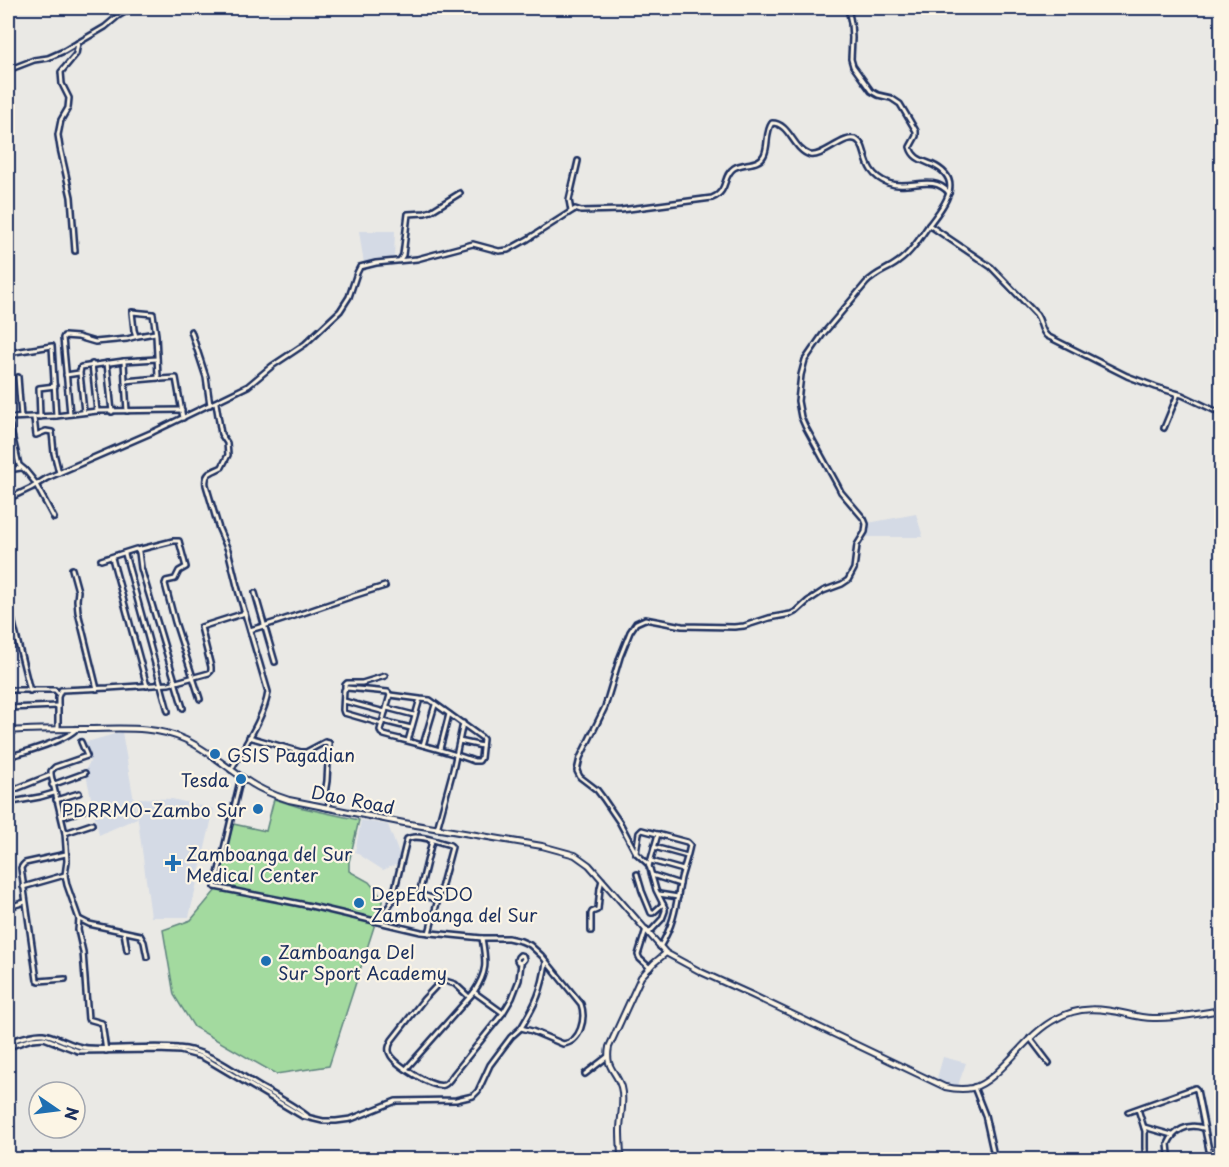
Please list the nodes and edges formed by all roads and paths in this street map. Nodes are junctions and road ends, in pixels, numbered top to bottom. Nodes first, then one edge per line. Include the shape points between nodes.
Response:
1 (132, 8) edge
2 (848, 8) edge
3 (78, 43) junction
4 (8, 70) edge
5 (578, 161) dead end
6 (460, 193) dead end
7 (949, 193) junction
8 (571, 211) junction
9 (929, 225) junction
10 (75, 251) dead end
11 (399, 260) junction
12 (191, 331) dead end
13 (155, 333) junction
14 (136, 336) junction
15 (8, 353) edge
16 (157, 358) junction
17 (124, 361) junction
18 (107, 363) junction
19 (92, 364) junction
20 (80, 373) junction
21 (66, 375) junction
22 (18, 377) dead end
23 (159, 378) junction
24 (125, 381) junction
25 (55, 386) junction
26 (1179, 394) junction
27 (216, 402) junction
28 (210, 405) junction
29 (182, 410) junction
30 (97, 411) junction
31 (127, 411) junction
32 (84, 412) junction
33 (112, 412) junction
34 (70, 414) junction
35 (1221, 414) edge
36 (56, 416) junction
37 (40, 417) junction
38 (8, 418) edge
39 (21, 418) junction
40 (34, 418) junction
41 (183, 418) junction
42 (1164, 428) dead end
43 (23, 468) junction
44 (8, 470) edge
45 (59, 473) junction
46 (36, 485) junction
47 (8, 499) edge
48 (54, 518) dead end
49 (137, 550) junction
50 (125, 553) junction
51 (112, 557) junction
52 (101, 560) dead end
53 (72, 569) dead end
54 (385, 586) dead end
55 (255, 593) dead end
56 (245, 614) junction
57 (11, 615) dead end
58 (265, 626) junction
59 (250, 630) junction
60 (275, 662) dead end
61 (385, 676) dead end
62 (192, 678) junction
63 (175, 683) junction
64 (161, 685) junction
65 (147, 686) junction
66 (97, 689) junction
67 (345, 689) junction
68 (8, 690) edge
69 (30, 691) junction
70 (58, 693) junction
71 (390, 695) junction
72 (200, 699) dead end
73 (420, 699) junction
74 (344, 701) junction
75 (435, 705) junction
76 (58, 706) junction
77 (8, 708) edge
78 (183, 708) dead end
79 (386, 710) junction
80 (168, 711) dead end
81 (449, 714) junction
82 (414, 715) junction
83 (382, 722) junction
84 (463, 723) junction
85 (411, 728) junction
86 (58, 729) junction
87 (76, 729) junction
88 (8, 731) edge
89 (249, 738) junction
90 (408, 741) junction
91 (459, 741) junction
92 (81, 742) dead end
93 (423, 745) junction
94 (482, 746) junction
95 (440, 749) junction
96 (8, 754) edge
97 (456, 755) junction
98 (231, 770) junction
99 (84, 773) dead end
100 (51, 775) junction
101 (241, 777) junction
102 (52, 784) junction
103 (8, 792) edge
104 (54, 793) junction
105 (79, 793) dead end
106 (8, 799) edge
107 (56, 800) junction
108 (90, 808) dead end
109 (328, 808) junction
110 (62, 817) junction
111 (92, 824) dead end
112 (437, 829) junction
113 (65, 833) junction
114 (658, 834) junction
115 (432, 841) junction
116 (654, 847) junction
117 (636, 853) junction
118 (66, 854) junction
119 (687, 856) junction
120 (651, 861) junction
121 (650, 866) junction
122 (683, 870) junction
123 (637, 874) dead end
124 (65, 875) junction
125 (652, 875) junction
126 (602, 880) junction
127 (680, 884) junction
128 (23, 887) junction
129 (658, 894) junction
130 (678, 897) junction
131 (438, 900) junction
132 (25, 902) junction
133 (663, 904) junction
134 (9, 907) dead end
135 (79, 919) junction
136 (378, 921) junction
137 (591, 931) dead end
138 (647, 931) junction
139 (124, 932) junction
140 (429, 933) junction
141 (482, 938) junction
142 (660, 947) junction
143 (127, 950) dead end
144 (666, 954) junction
145 (147, 957) dead end
146 (546, 962) junction
147 (521, 963) dead end
148 (650, 968) junction
149 (65, 979) dead end
150 (474, 992) junction
151 (469, 997) junction
152 (1221, 1011) edge
153 (503, 1013) junction
154 (521, 1028) junction
155 (1030, 1038) junction
156 (8, 1042) edge
157 (8, 1047) edge
158 (106, 1050) junction
159 (607, 1057) junction
160 (1049, 1063) dead end
161 (406, 1069) junction
162 (585, 1074) dead end
163 (974, 1087) junction
164 (1138, 1109) junction
165 (1128, 1112) dead end
166 (1144, 1127) junction
167 (1204, 1129) junction
168 (1172, 1135) junction
169 (1209, 1158) edge
170 (621, 1160) edge
171 (995, 1160) edge
172 (1146, 1160) edge
173 (1174, 1160) edge

1 - 3 street
2 - 7 street via 853,66 871,91 900,104 916,131 910,147 912,154 949,176
3 - 4 street via 56,55
3 - 10 street via 76,54 61,72 69,98 58,135 71,197
5 - 8 street via 569,196
6 - 11 street via 431,211 408,214
7 - 8 street via 936,184 901,186 879,178 869,169 855,139 816,155 808,154 774,122 762,159 734,168 720,194 712,198 621,210
7 - 9 street
8 - 11 street via 508,250 473,244
9 - 26 street via 999,273 1036,314 1047,336 1132,378
9 - 117 street via 904,257 873,275 803,366 798,401 801,417 841,492 866,524 848,580 784,616 734,627 682,626 645,619 636,623 625,642 606,707 579,758 577,771 603,798
11 - 27 street via 360,267 346,303 319,332 248,386
12 - 28 street via 206,376
13 - 14 street
13 - 14 street via 153,314 133,312
13 - 16 street
14 - 21 street via 95,342 65,335
15 - 25 street via 52,346
16 - 17 street
16 - 23 street
17 - 18 street
17 - 24 street
18 - 19 street
18 - 33 street
19 - 20 street via 81,367
19 - 30 street
20 - 21 street
20 - 32 street
21 - 34 street
22 - 39 street
23 - 24 street
23 - 29 street via 176,378
24 - 31 street
25 - 36 street
25 - 37 street via 39,388
26 - 35 street
26 - 42 street
27 - 28 street
27 - 56 street via 228,455 222,467 209,473 205,480
28 - 41 street
29 - 31 street
29 - 41 street
30 - 32 street
30 - 33 street
31 - 33 street
32 - 34 street
34 - 36 street
36 - 37 street
37 - 40 street
38 - 39 street
38 - 43 street
39 - 40 street
40 - 45 street via 36,435 52,432
41 - 45 street
43 - 44 street
43 - 46 street
45 - 46 street
46 - 47 street
46 - 48 street
49 - 50 street
49 - 62 street via 179,541 186,567 165,584
49 - 63 street
50 - 51 street
50 - 64 street
51 - 52 street
51 - 65 street
53 - 66 street
54 - 58 street
55 - 58 street
56 - 59 street
56 - 62 street via 200,628 211,671
57 - 69 street
58 - 59 street
58 - 60 street
59 - 89 street via 268,692
61 - 67 street via 347,683
62 - 63 street
62 - 72 street
63 - 64 street
63 - 78 street
64 - 65 street
64 - 80 street
65 - 66 street
66 - 70 street
67 - 71 street
67 - 74 street
68 - 69 street
69 - 70 street
70 - 76 street
71 - 73 street
71 - 79 street
73 - 75 street
73 - 82 street
74 - 79 street
74 - 83 street via 344,713
75 - 81 street
75 - 93 street
76 - 77 street
76 - 86 street
79 - 82 street
79 - 83 street
81 - 84 street
81 - 95 street
82 - 85 street
83 - 85 street
83 - 90 street via 382,734
84 - 91 street
84 - 94 street via 483,739
85 - 90 street
86 - 87 street, Dao Road
86 - 88 street, Dao Road
87 - 96 street via 66,737
87 - 98 street, Dao Road via 157,731 186,740
89 - 98 street
89 - 109 street via 301,753 329,743 325,793 330,797
90 - 93 street
91 - 94 street
91 - 97 street
92 - 100 street via 87,756 55,767
93 - 95 street
94 - 97 street via 479,761
95 - 97 street
97 - 112 street
98 - 101 street, Dao Road
99 - 102 street
100 - 102 street
100 - 103 street
101 - 109 street, Dao Road via 277,796
101 - 136 street via 215,887
102 - 104 street
104 - 106 street via 12,802
104 - 107 street
105 - 107 street
107 - 110 street
108 - 110 street
109 - 112 street, Dao Road
110 - 113 street
111 - 113 street
112 - 126 street, Dao Road via 566,852 581,859
113 - 118 street
114 - 116 street
114 - 117 street via 641,830
114 - 119 street via 689,843
115 - 131 street via 419,894
115 - 131 street via 453,849
115 - 136 street via 414,836 407,839 390,906
116 - 119 street
116 - 120 street
117 - 121 street
118 - 124 street
118 - 128 street via 23,865
119 - 122 street
120 - 121 street
120 - 122 street
121 - 125 street
122 - 127 street
123 - 133 street via 651,913
124 - 128 street
124 - 135 street
125 - 127 street
125 - 129 street
126 - 137 street via 598,910 591,914
126 - 138 street, Dao Road
127 - 130 street
128 - 132 street
129 - 130 street
129 - 133 street
130 - 142 street via 670,929
131 - 140 street
132 - 134 street
132 - 149 street via 37,980
133 - 138 street via 664,915
135 - 139 street
135 - 158 street via 88,1019 102,1023
136 - 140 street
138 - 142 street, Dao Road
138 - 148 street via 638,955
139 - 143 street
139 - 145 street via 142,936
140 - 141 street
141 - 146 street via 521,940
141 - 150 street via 484,972
142 - 144 street, Dao Road
144 - 148 street
144 - 163 street via 945,1087
146 - 154 street via 539,996
146 - 154 street via 581,1004 582,1026 566,1044
147 - 153 street via 517,987
148 - 159 street via 640,980
150 - 151 street
150 - 153 street
151 - 161 street
151 - 161 street via 452,982 442,980 424,999 389,1048
152 - 155 street via 1157,1018 1091,1008 1056,1018
153 - 161 street via 445,1084 434,1085
154 - 158 street via 490,1065 478,1091 469,1098 396,1101 336,1122 302,1116 202,1057 180,1051
155 - 160 street
155 - 163 street via 998,1071
156 - 158 street via 39,1034 79,1048
157 - 158 street via 44,1038 78,1051
159 - 162 street
159 - 170 street via 623,1096
163 - 171 street
164 - 165 street
164 - 166 street
164 - 167 street via 1194,1088
166 - 168 street
166 - 172 street
167 - 168 street via 1190,1126
167 - 169 street
168 - 173 street via 1168,1144

